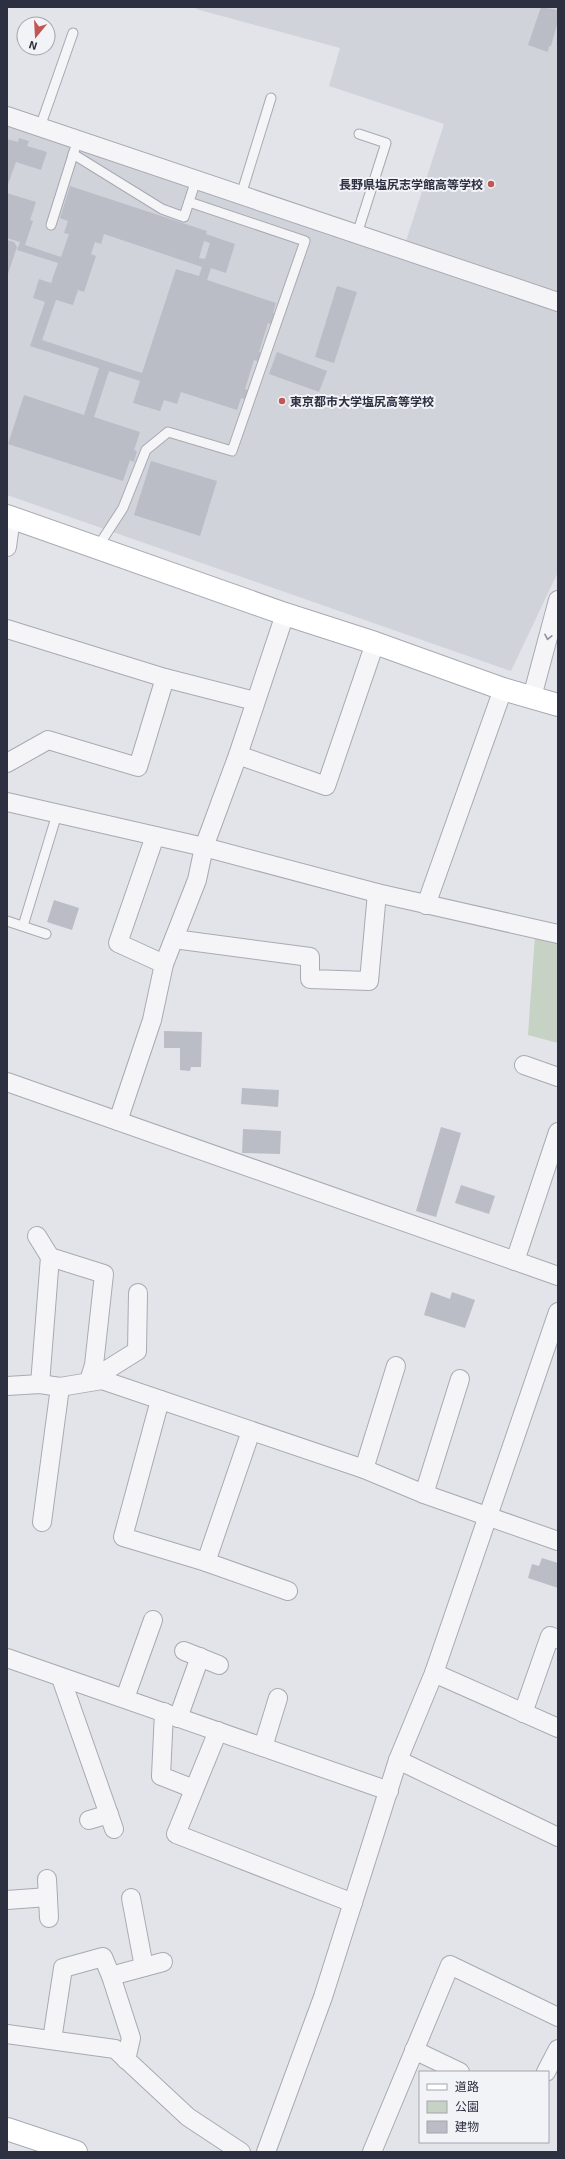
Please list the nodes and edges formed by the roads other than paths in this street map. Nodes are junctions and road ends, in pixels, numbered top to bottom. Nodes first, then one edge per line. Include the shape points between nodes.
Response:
1 (73, 33) dead end
2 (271, 98) dead end
3 (7, 116) edge
4 (40, 128) junction
5 (359, 134) dead end
6 (75, 147) junction
7 (196, 180) junction
8 (242, 195) junction
9 (189, 202) junction
10 (51, 225) dead end
11 (357, 234) junction
12 (558, 302) edge
13 (9, 516) edge
14 (7, 547) edge
15 (97, 548) junction
16 (558, 600) edge
17 (285, 614) junction
18 (7, 628) edge
19 (375, 643) junction
20 (165, 678) junction
21 (503, 689) junction
22 (532, 697) junction
23 (255, 701) junction
24 (558, 705) edge
25 (238, 755) junction
26 (7, 763) edge
27 (7, 802) edge
28 (57, 814) junction
29 (155, 836) junction
30 (204, 847) junction
31 (377, 893) junction
32 (426, 905) junction
33 (7, 921) edge
34 (23, 926) junction
35 (46, 934) dead end
36 (558, 934) edge
37 (174, 939) junction
38 (164, 964) junction
39 (524, 1065) dead end
40 (558, 1077) edge
41 (7, 1082) edge
42 (118, 1121) junction
43 (558, 1132) edge
44 (37, 1236) dead end
45 (50, 1257) junction
46 (516, 1261) junction
47 (558, 1276) edge
48 (138, 1293) dead end
49 (558, 1312) edge
50 (396, 1366) dead end
51 (460, 1379) dead end
52 (89, 1381) junction
53 (40, 1384) junction
54 (7, 1386) edge
55 (60, 1387) junction
56 (160, 1400) junction
57 (251, 1431) junction
58 (364, 1469) junction
59 (424, 1494) junction
60 (487, 1516) junction
61 (42, 1522) dead end
62 (558, 1541) edge
63 (206, 1562) junction
64 (288, 1591) dead end
65 (153, 1620) dead end
66 (558, 1639) edge
67 (7, 1658) edge
68 (219, 1665) dead end
69 (434, 1673) junction
70 (61, 1678) junction
71 (125, 1698) junction
72 (278, 1698) dead end
73 (523, 1713) junction
74 (171, 1715) junction
75 (558, 1728) edge
76 (218, 1731) junction
77 (263, 1747) junction
78 (398, 1760) junction
79 (194, 1789) junction
80 (390, 1791) junction
81 (89, 1820) dead end
82 (558, 1837) edge
83 (47, 1879) dead end
84 (48, 1897) junction
85 (131, 1898) dead end
86 (7, 1900) edge
87 (354, 1903) junction
88 (49, 1918) dead end
89 (163, 1962) dead end
90 (144, 1968) junction
91 (111, 1976) junction
92 (558, 2017) edge
93 (7, 2034) edge
94 (52, 2040) junction
95 (558, 2049) edge
96 (414, 2050) junction
97 (126, 2060) junction
98 (458, 2071) edge
99 (547, 2071) edge
100 (7, 2129) edge
101 (76, 2152) edge
102 (242, 2152) edge
103 (266, 2152) edge
104 (372, 2152) edge

1 - 4 lane
2 - 8 lane
3 - 4 street
4 - 6 street
5 - 11 lane via 386,143
6 - 7 street
6 - 9 lane via 162,209 184,217
6 - 10 lane
7 - 8 street
7 - 9 lane
8 - 11 street
9 - 15 lane via 305,241 232,451 168,432 146,450 123,508
11 - 12 street
13 - 14 street
13 - 15 street
15 - 17 street
16 -> 22 street
17 - 19 street
17 - 23 street
18 - 20 street
19 - 21 street
19 - 25 street via 326,786
20 - 23 street
20 - 26 street via 138,767 48,740
21 - 22 street
21 - 32 street
22 - 24 street
23 - 25 street
25 - 30 street
27 - 28 street
28 - 29 street
28 - 34 lane
29 - 30 street
29 - 38 street via 118,943
30 - 31 street
30 - 37 street via 197,880
31 - 32 street
31 - 37 street via 369,981 310,979 310,958
32 - 36 street
33 - 34 lane
34 - 35 lane
37 - 38 street
38 - 42 street via 152,1020
39 - 40 street
41 - 42 street
42 - 46 street
43 - 46 street
44 - 45 street
45 - 52 street via 104,1274 94,1366
45 - 53 street
46 - 47 street
48 - 52 street via 137,1350
49 - 60 street
50 - 58 street
51 - 59 street
52 - 55 street
52 - 56 street via 102,1380
53 - 54 street
53 - 55 street
55 - 61 street
56 - 57 street
56 - 63 street via 123,1536
57 - 58 street
57 - 63 street
58 - 59 street
59 - 60 street
60 - 62 street
60 - 69 street
63 - 64 street
65 - 71 street
66 - 73 street via 550,1636
67 - 70 street
68 - 74 street via 192,1654
69 - 73 street
69 - 78 street
70 - 71 street
70 - 81 street via 112,1821
71 - 74 street
72 - 77 street
73 - 75 street
74 - 76 street
74 - 79 street via 161,1776
76 - 77 street
76 - 79 street
77 - 80 street
78 - 80 street
78 - 82 street
79 - 87 street via 176,1834
80 - 87 street
83 - 84 street
84 - 86 street
84 - 88 street
85 - 90 street
87 - 103 street via 323,1997
89 - 90 street
90 - 91 street
91 - 94 street via 103,1957 63,1968
91 - 97 street via 131,2038
92 - 96 street via 450,1965
93 - 94 street
94 - 97 street via 115,2050
95 - 99 street
96 - 98 street
96 - 104 street
97 - 102 street via 188,2117
100 - 101 street

